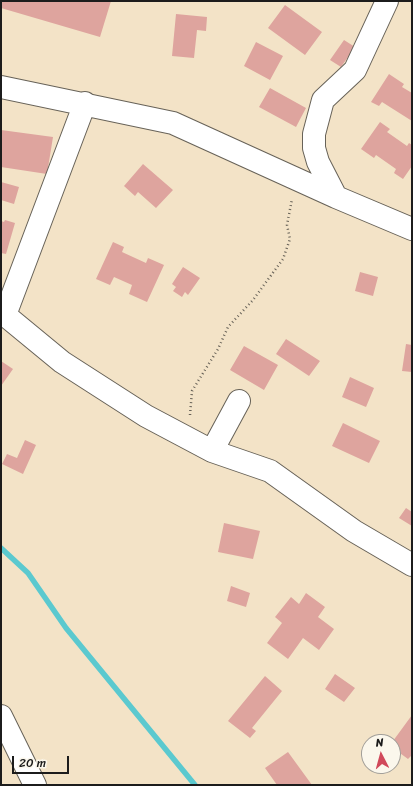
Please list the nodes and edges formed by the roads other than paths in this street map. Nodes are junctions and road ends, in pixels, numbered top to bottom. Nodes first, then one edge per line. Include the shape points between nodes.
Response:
1 (388, 1) edge
2 (1, 87) edge
3 (85, 103) junction
4 (336, 197) junction
5 (412, 229) edge
6 (3, 314) edge
7 (239, 401) dead end
8 (216, 442) junction
9 (412, 564) edge
10 (1, 716) edge
11 (34, 785) edge

1 - 4 street via 355,70 323,100 314,134 314,148 318,162
2 - 3 street
3 - 4 street via 173,123
3 - 6 street
4 - 5 street
6 - 8 street via 62,362 146,416
7 - 8 street
8 - 9 street via 270,471 354,531
10 - 11 street

